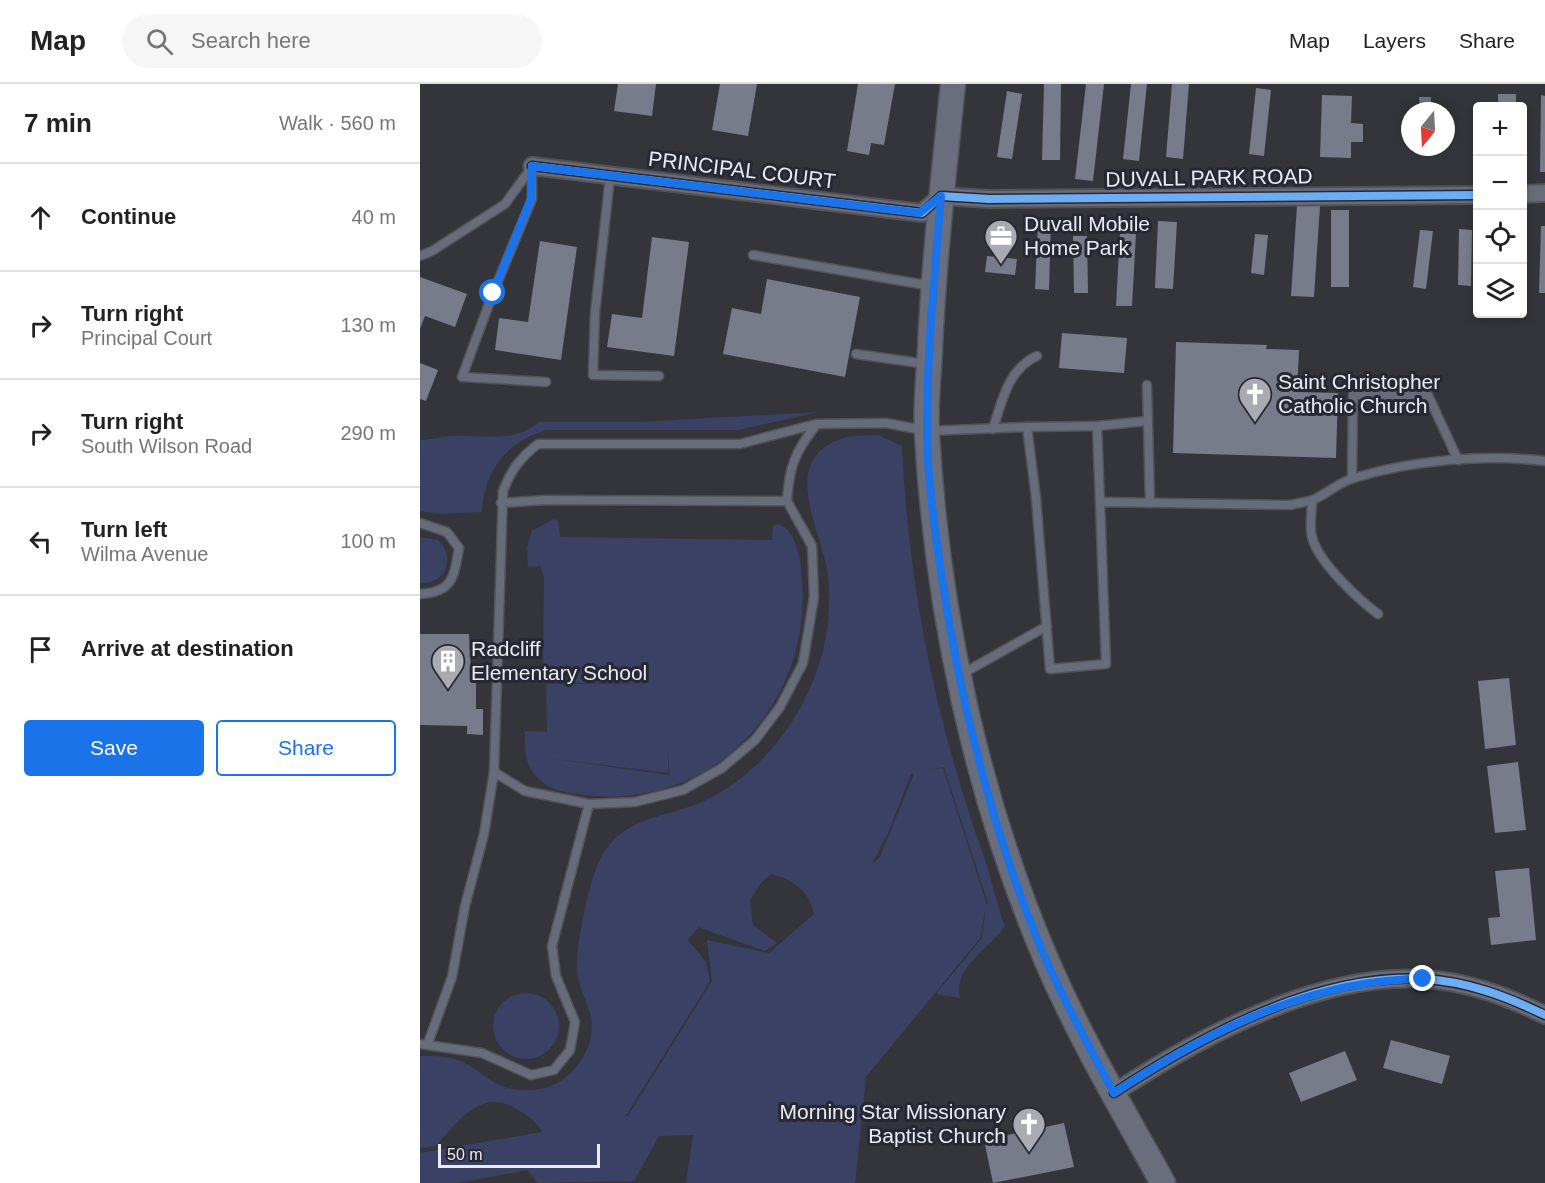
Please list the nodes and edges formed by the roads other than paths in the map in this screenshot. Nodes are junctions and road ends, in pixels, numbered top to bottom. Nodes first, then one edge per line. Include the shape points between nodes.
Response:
1 (953, 84) edge
2 (532, 166) junction
3 (610, 177) junction
4 (1545, 193) edge
5 (1527, 194) edge
6 (1473, 195) edge
7 (941, 196) junction
8 (753, 255) dead end
9 (420, 256) edge
10 (934, 286) junction
11 (856, 354) dead end
12 (1037, 356) dead end
13 (929, 365) junction
14 (659, 376) dead end
15 (546, 382) dead end
16 (1147, 384) dead end
17 (1148, 421) junction
18 (816, 424) junction
19 (1097, 426) junction
20 (1027, 427) junction
21 (993, 429) junction
22 (927, 431) junction
23 (1458, 460) junction
24 (1545, 461) edge
25 (1352, 478) junction
26 (1312, 500) junction
27 (787, 501) junction
28 (1100, 502) junction
29 (501, 503) junction
30 (1150, 503) junction
31 (420, 523) edge
32 (420, 594) edge
33 (1378, 614) dead end
34 (1047, 626) junction
35 (959, 675) junction
36 (494, 772) junction
37 (589, 804) junction
38 (1545, 1015) edge
39 (424, 1044) edge
40 (1114, 1093) junction
41 (1162, 1183) edge

1 - 7 main road
2 - 3 street, PRINCIPAL COURT
2 - 9 lane via 505,204
2 - 15 lane via 531,199 462,377
3 - 7 street, PRINCIPAL COURT via 919,213
3 - 14 lane via 595,314 593,375
4 - 5 street
6 - 7 street, DUVALL PARK ROAD via 1001,199
7 - 10 main road
8 - 10 lane
10 - 13 main road
11 - 13 lane
12 - 21 lane via 1023,362 1015,373
13 - 22 main road
16 - 17 lane
17 - 19 lane
17 - 30 lane
18 - 22 lane via 886,423
18 - 27 lane via 797,449
18 - 29 lane via 740,444 538,444 510,471
19 - 20 lane
19 - 28 lane
20 - 21 lane
20 - 34 lane
21 - 22 lane
22 - 35 main road via 937,544
23 - 24 lane
23 - 25 lane
23 - 25 lane via 1428,395 1353,395
25 - 26 lane
26 - 30 lane via 1291,505
26 - 33 lane via 1312,537 1353,595
27 - 29 lane
27 - 37 lane via 812,546 814,597 803,663 780,707 755,740 722,768 684,790 635,802
28 - 30 lane
28 - 34 lane via 1106,664 1050,669
29 - 36 lane
31 - 32 lane via 447,532 459,548 454,578 438,593
34 - 35 lane
35 - 40 main road via 981,769 1025,906 1070,1011
36 - 37 lane via 525,791
36 - 39 lane via 452,977
37 - 39 lane via 552,946 556,976 575,1022 570,1050 554,1070 531,1075 482,1053
38 - 40 street via 1496,994 1455,983 1392,979 1360,984 1271,1009 1159,1064
40 - 41 main road

